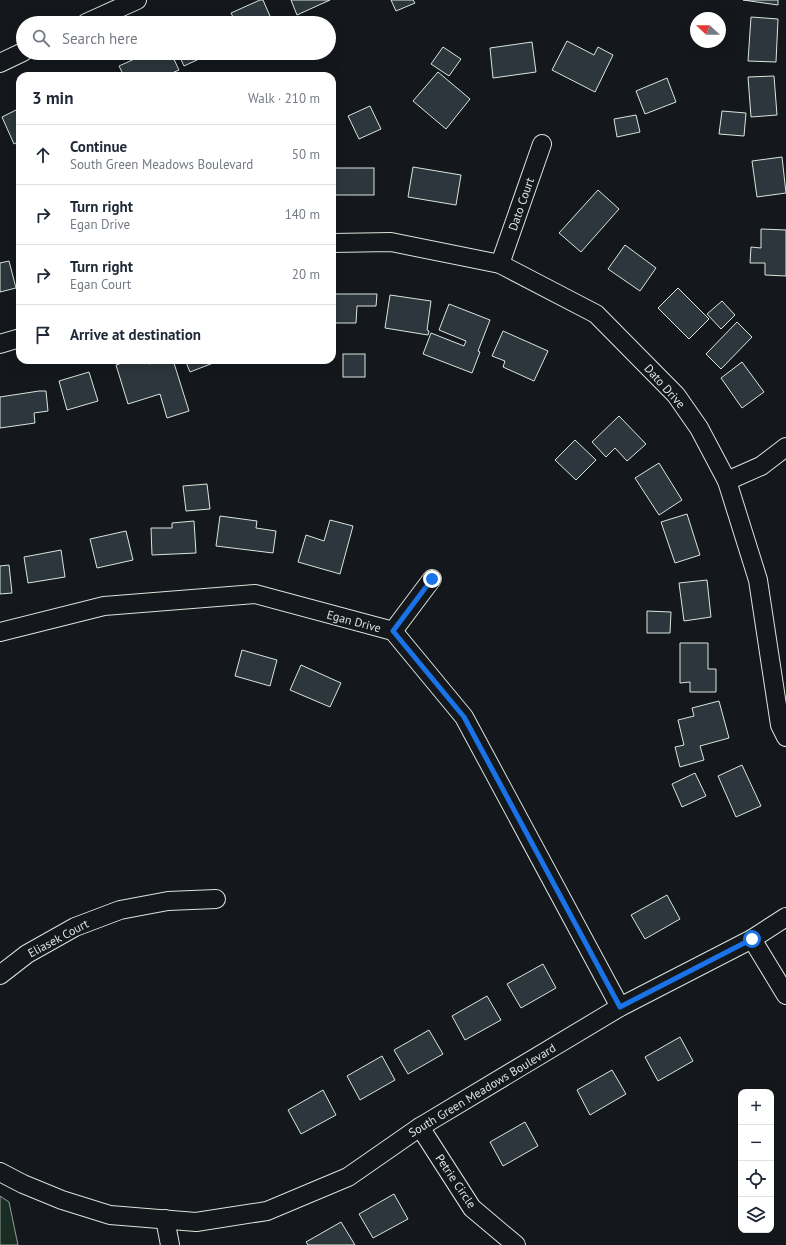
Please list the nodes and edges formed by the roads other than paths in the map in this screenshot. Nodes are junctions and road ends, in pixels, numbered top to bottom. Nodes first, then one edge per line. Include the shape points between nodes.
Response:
1 (136, 0) edge
2 (101, 16) edge
3 (16, 55) edge
4 (0, 63) edge
5 (542, 144) dead end
6 (336, 243) edge
7 (500, 264) junction
8 (16, 339) edge
9 (0, 344) edge
10 (786, 447) edge
11 (727, 481) junction
12 (432, 579) dead end
13 (393, 631) junction
14 (0, 632) edge
15 (786, 737) edge
16 (216, 899) dead end
17 (786, 917) edge
18 (752, 939) junction
19 (0, 975) edge
20 (786, 994) edge
21 (620, 1007) junction
22 (420, 1127) junction
23 (0, 1172) edge
24 (165, 1219) junction
25 (170, 1245) edge
26 (516, 1245) edge

1 - 2 street
3 - 4 street
5 - 7 street, Dato Court
6 - 7 street, Dato Drive via 391,242
7 - 11 street, Dato Drive via 596,314 676,395 699,428
8 - 9 street
10 - 11 street via 761,466
11 - 15 street, Dato Drive via 758,580 780,725
12 - 13 street
13 - 14 street, Egan Drive via 255,594 104,606
13 - 21 street, Egan Drive via 464,717
16 - 19 street, Eliasek Court via 168,901 120,910 75,927 27,954
17 - 18 street, South Green Meadows Boulevard
18 - 20 street
18 - 21 street, South Green Meadows Boulevard
21 - 22 street, South Green Meadows Boulevard
22 - 24 street, South Green Meadows Boulevard via 348,1177 267,1211 196,1222
22 - 26 street, Petrie Circle via 472,1208
23 - 24 street, South Green Meadows Boulevard via 62,1200 110,1215
24 - 25 street

